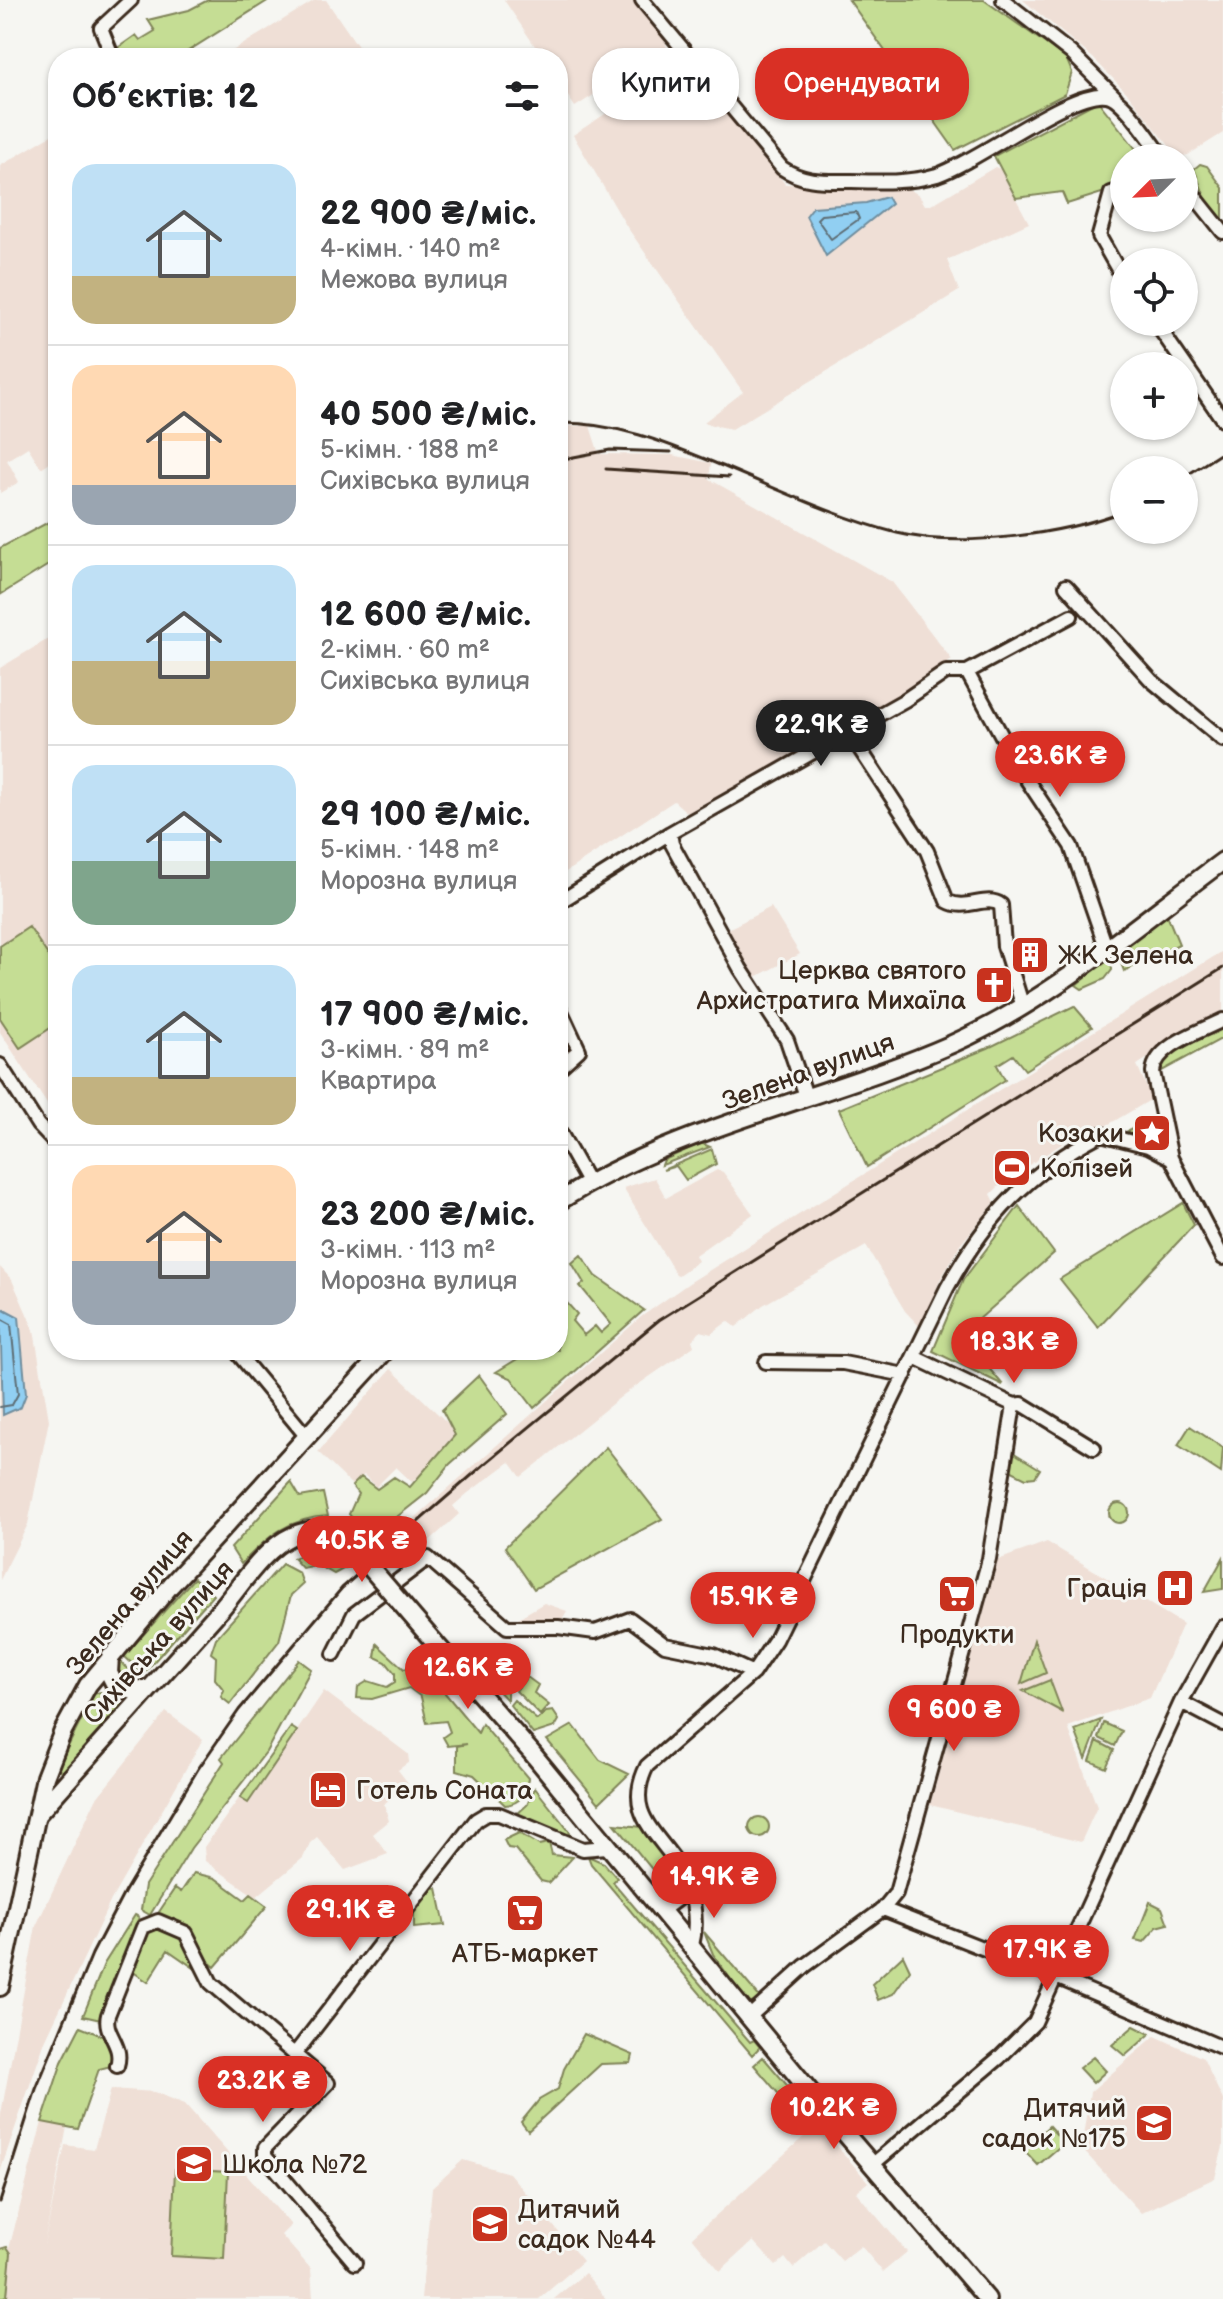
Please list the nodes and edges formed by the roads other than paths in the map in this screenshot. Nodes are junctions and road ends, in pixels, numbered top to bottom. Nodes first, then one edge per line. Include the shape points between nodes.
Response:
1 (131, 0) edge
2 (642, 0) edge
3 (1003, 0) edge
4 (109, 48) edge
5 (1118, 99) junction
6 (1153, 144) edge
7 (1110, 197) edge
8 (1198, 201) edge
9 (1223, 232) edge
10 (1110, 255) edge
11 (1165, 336) edge
12 (1223, 420) edge
13 (1066, 586) dead end
14 (1071, 616) dead end
15 (967, 672) junction
16 (848, 731) junction
17 (1223, 740) edge
18 (670, 833) junction
19 (1223, 861) edge
20 (568, 897) edge
21 (1106, 947) junction
22 (1023, 1007) junction
23 (1223, 1020) edge
24 (568, 1026) edge
25 (568, 1060) edge
26 (0, 1065) edge
27 (806, 1096) junction
28 (48, 1136) edge
29 (568, 1147) edge
30 (1171, 1158) junction
31 (589, 1184) junction
32 (568, 1196) edge
33 (1223, 1258) edge
34 (914, 1357) junction
35 (243, 1360) edge
36 (377, 1360) edge
37 (766, 1362) dead end
38 (905, 1375) junction
39 (1014, 1405) junction
40 (307, 1437) junction
41 (1094, 1448) dead end
42 (1223, 1627) edge
43 (334, 1654) dead end
44 (110, 1657) junction
45 (753, 1673) junction
46 (145, 1689) junction
47 (1181, 1702) junction
48 (1223, 1724) edge
49 (36, 1816) junction
50 (607, 1847) junction
51 (688, 1891) junction
52 (883, 1909) junction
53 (660, 1912) junction
54 (691, 1948) junction
55 (1056, 1977) junction
56 (0, 1987) edge
57 (749, 2017) junction
58 (1223, 2048) edge
59 (294, 2055) junction
60 (117, 2066) dead end
61 (872, 2165) junction
62 (355, 2263) dead end
63 (987, 2299) edge

1 - 4 street via 101,28
2 - 5 street via 782,168 808,181 874,182 937,175 1077,100 1098,95
3 - 5 street via 1071,53
5 - 6 street
7 - 10 street via 1099,236
8 - 9 street
11 - 12 street
13 - 17 street via 1151,680
14 - 15 street
15 - 16 street via 946,672
15 - 21 street via 1021,771 1074,851
16 - 18 street
16 - 22 street via 927,851 947,901 960,906 993,900 1001,905 1004,946
18 - 20 street
18 - 27 street via 740,968 787,1040
19 - 21 main road, Зелена вулиця
21 - 22 main road, Зелена вулиця
22 - 27 main road, Зелена вулиця via 949,1045
23 - 30 street via 1157,1057 1153,1072
24 - 25 street via 579,1050
26 - 28 street
27 - 31 main road, Зелена вулиця
29 - 31 street
30 - 33 street
30 - 34 street via 1101,1134 1035,1175 974,1243
31 - 32 main road, Зелена вулиця
34 - 38 street
34 - 39 street
35 - 40 street
36 - 40 main road, Зелена вулиця
37 - 38 street via 843,1363
38 - 45 street via 775,1640
39 - 41 street via 1022,1404
39 - 52 street via 989,1559 896,1893
40 - 44 main road, Зелена вулиця
42 - 47 street
43 - 45 street via 354,1614 428,1558 507,1627 595,1632 630,1619 665,1645 714,1655
44 - 46 main road via 115,1685
44 - 49 main road, Зелена вулиця via 76,1706 52,1755
45 - 51 street via 647,1766 638,1783 649,1829 680,1867
46 - 49 main road, Сихівська вулиця
46 - 50 main road, Сихівська вулиця, bridge via 277,1546 291,1537 335,1533 532,1753
47 - 48 street
47 - 55 street
49 - 56 main road, Зелена вулиця
50 - 53 main road, Сихівська вулиця
50 - 59 street via 583,1849 499,1814 476,1820
51 - 53 street
51 - 54 street via 698,1927
52 - 55 street
52 - 57 street via 805,1966
53 - 54 main road, Сихівська вулиця
54 - 57 main road, Сихівська вулиця
55 - 58 street
55 - 61 street via 1035,2022 1017,2042
57 - 61 main road, Сихівська вулиця
59 - 60 street via 211,1983 186,1933 158,1921 143,1927 107,2022 119,2048
59 - 62 street via 328,2083 265,2148 265,2156
61 - 63 main road, Сихівська вулиця

